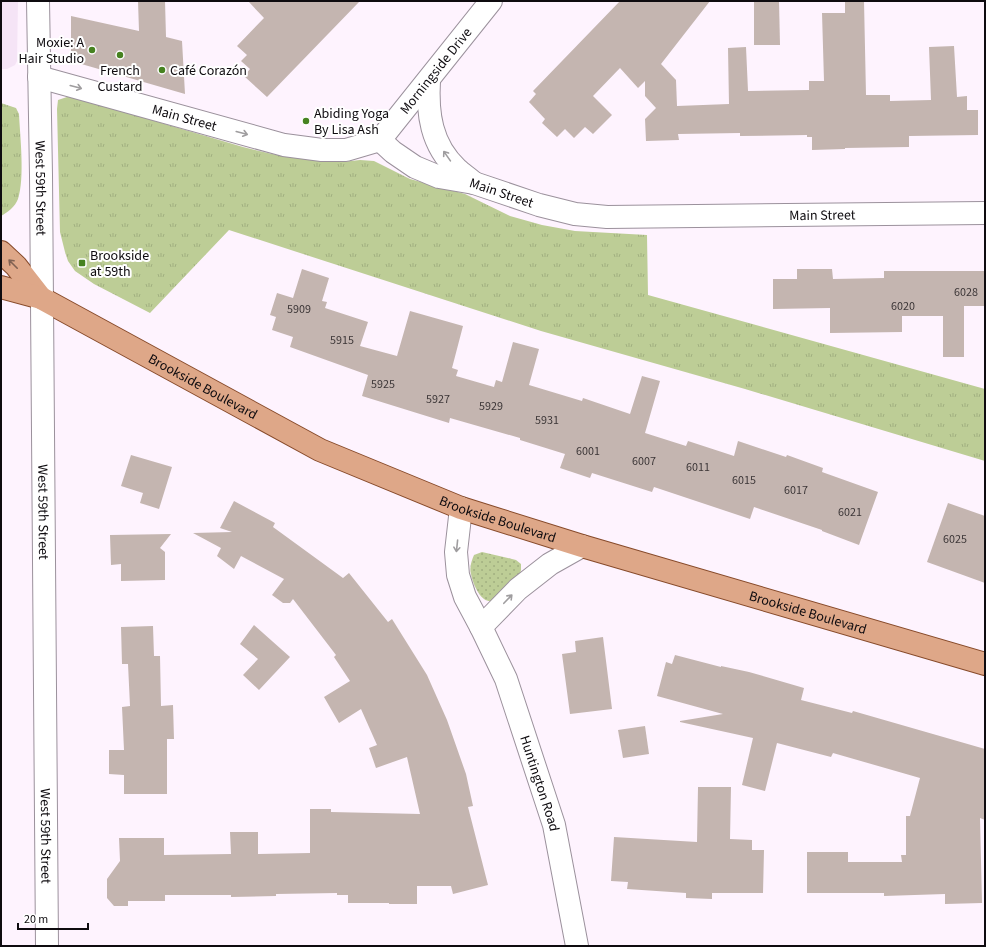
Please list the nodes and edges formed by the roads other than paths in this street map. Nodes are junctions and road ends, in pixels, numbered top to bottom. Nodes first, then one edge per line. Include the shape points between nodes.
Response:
1 (38, 1) edge
2 (492, 1) edge
3 (38, 77) junction
4 (429, 80) junction
5 (380, 140) junction
6 (474, 183) junction
7 (985, 213) edge
8 (1, 252) edge
9 (1, 287) edge
10 (41, 298) junction
11 (461, 508) junction
12 (582, 546) junction
13 (481, 626) junction
14 (985, 664) edge
15 (47, 946) edge
16 (577, 946) edge

1 - 3 street, West 59th Street
2 - 4 street, Morningside Drive
3 -> 5 street, Main Street via 284,145 346,150
3 - 10 street, West 59th Street
4 - 5 street, Morningside Drive
6 -> 4 street via 456,169 436,139 430,121
5 - 6 street, Main Street via 415,166 439,176
6 - 7 street, Main Street via 539,205 575,214 607,217
10 -> 8 main road, Brookside Boulevard via 16,266
9 - 10 main road, Brookside Boulevard
10 - 11 main road, Brookside Boulevard via 320,450
10 - 15 street, West 59th Street
11 - 12 main road, Brookside Boulevard
11 -> 13 street, Huntington Road via 456,552 458,575 465,597
13 -> 12 street via 518,589 550,564
12 - 14 main road, Brookside Boulevard
13 - 16 street, Huntington Road via 506,679 554,825

